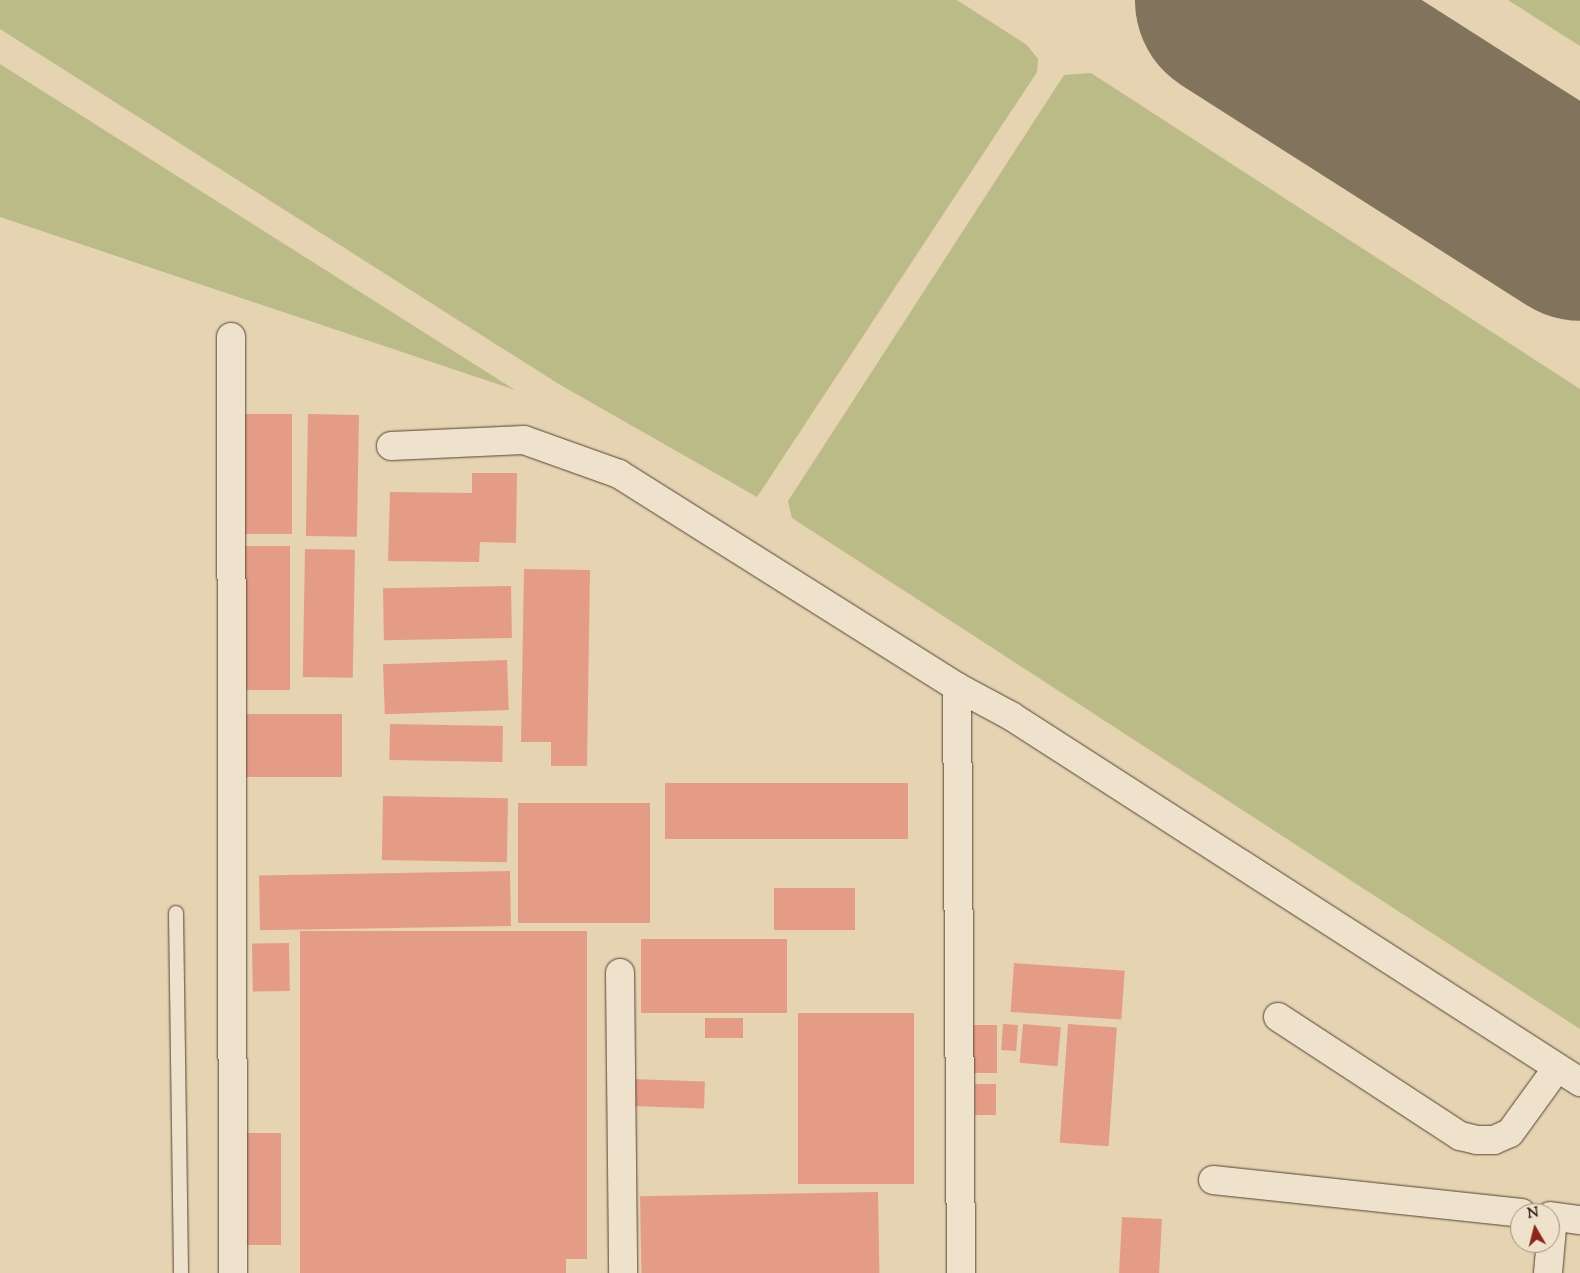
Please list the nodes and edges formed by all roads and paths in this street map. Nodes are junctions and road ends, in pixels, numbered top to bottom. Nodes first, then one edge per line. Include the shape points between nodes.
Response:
1 (231, 336) dead end
2 (391, 446) dead end
3 (957, 687) junction
4 (176, 913) dead end
5 (620, 973) dead end
6 (1278, 1016) dead end
7 (1557, 1068) junction
8 (1580, 1082) edge
9 (1214, 1180) dead end
10 (1510, 1212) edge
11 (1560, 1217) edge
12 (1580, 1220) edge
13 (1549, 1253) edge
14 (181, 1273) edge
15 (233, 1273) edge
16 (623, 1273) edge
17 (961, 1273) edge
18 (1548, 1273) edge

1 - 15 street
2 - 3 street via 524,440 619,474
3 - 7 street via 1012,716
3 - 17 street
4 - 14 lane
5 - 16 street
6 - 7 street via 1460,1136 1477,1140 1494,1140 1510,1133
7 - 8 street
9 - 10 street
11 - 12 street
13 - 18 street

